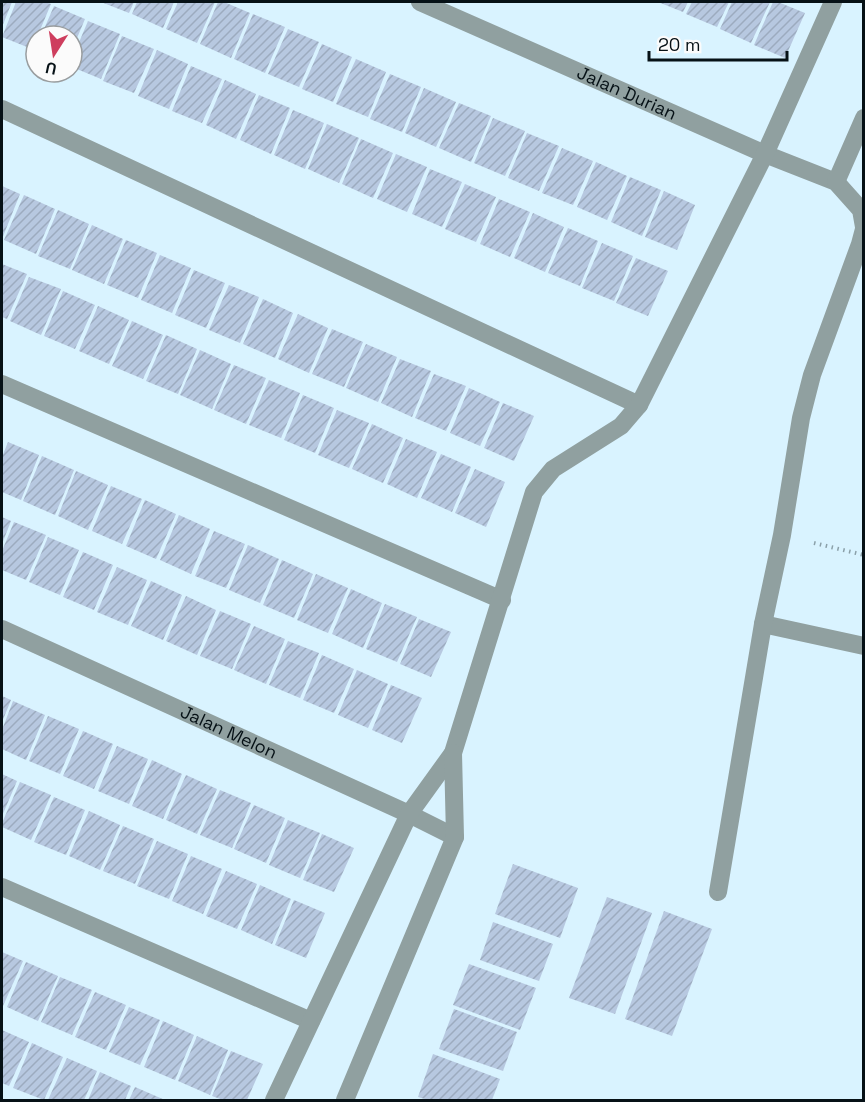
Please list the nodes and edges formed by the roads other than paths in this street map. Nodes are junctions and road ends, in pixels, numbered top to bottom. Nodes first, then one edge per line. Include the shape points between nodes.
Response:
1 (420, 2) edge
2 (833, 2) edge
3 (2, 109) edge
4 (864, 118) edge
5 (765, 154) junction
6 (836, 182) junction
7 (864, 228) edge
8 (2, 384) edge
9 (639, 405) junction
10 (502, 600) junction
11 (763, 624) junction
12 (2, 629) edge
13 (864, 646) edge
14 (453, 753) junction
15 (409, 814) junction
16 (455, 837) junction
17 (2, 887) edge
18 (718, 892) dead end
19 (311, 1021) junction
20 (274, 1101) edge
21 (345, 1101) edge

1 - 5 street, Jalan Durian
2 - 5 street
3 - 9 street
4 - 6 street
5 - 6 street, Jalan Durian
5 - 9 street
6 - 7 street via 861,210
7 - 11 street via 812,375 801,418
8 - 10 street
9 - 10 street via 621,426 553,469 534,492
10 - 14 street
11 - 13 street
11 - 18 street
12 - 15 street, Jalan Melon
14 - 15 street
14 - 16 street
15 - 16 street, Jalan Melon
15 - 19 street
16 - 21 street
17 - 19 street
19 - 20 street

